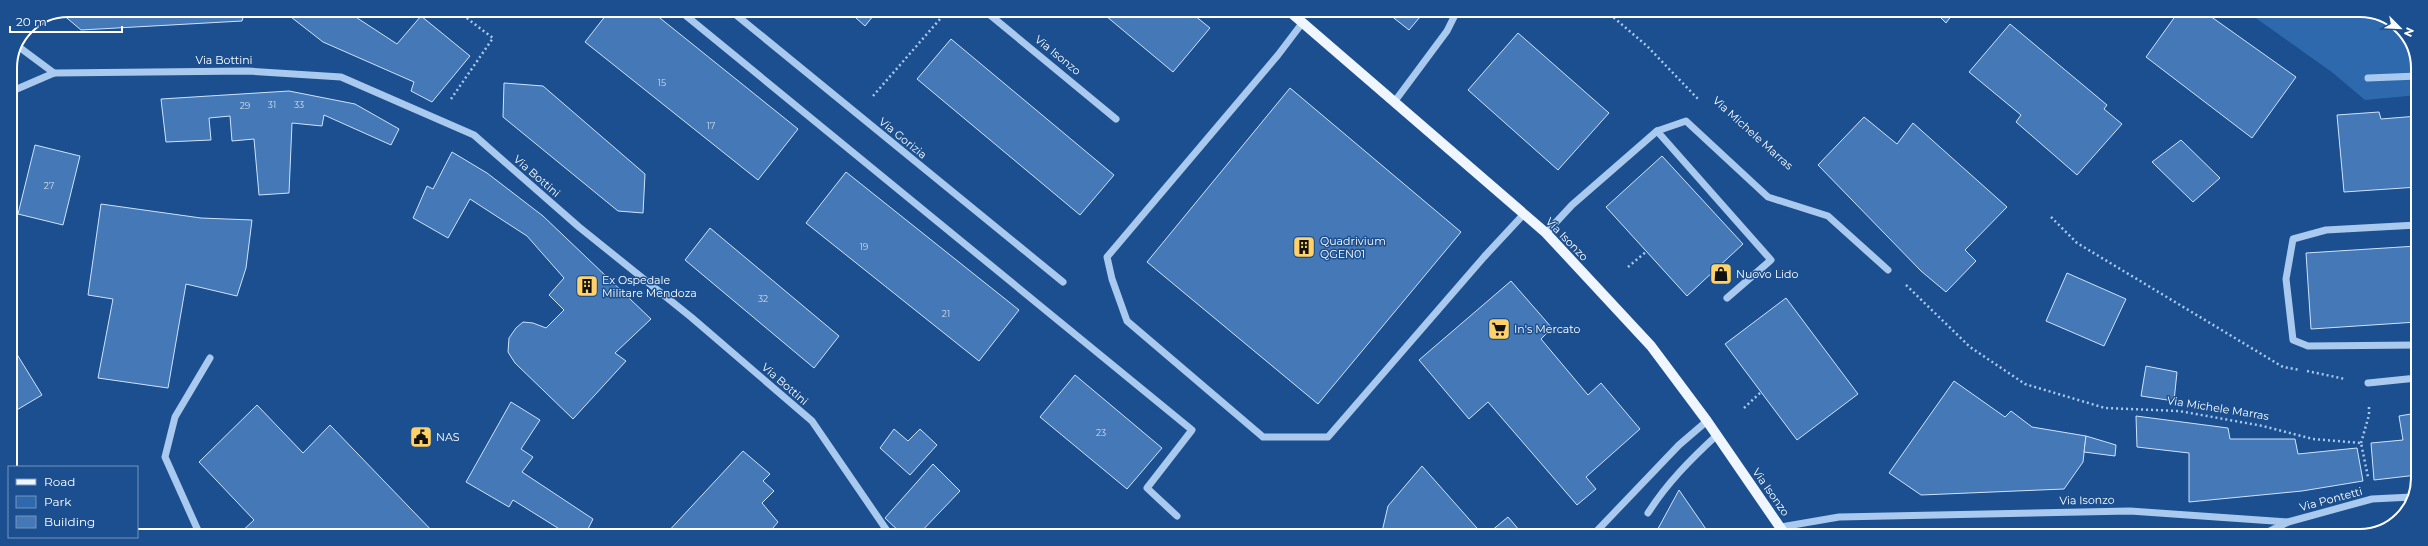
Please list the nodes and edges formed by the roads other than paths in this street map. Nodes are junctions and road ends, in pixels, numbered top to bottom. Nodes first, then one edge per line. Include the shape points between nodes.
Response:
1 (688, 17) edge
2 (739, 17) edge
3 (992, 17) edge
4 (1297, 17) edge
5 (1454, 17) edge
6 (1303, 22) junction
7 (21, 49) edge
8 (54, 73) junction
9 (2411, 76) edge
10 (2368, 78) dead end
11 (17, 89) edge
12 (1395, 100) junction
13 (1116, 119) dead end
14 (1657, 131) junction
15 (1524, 214) junction
16 (2411, 224) edge
17 (1546, 233) junction
18 (1888, 270) dead end
19 (1063, 282) dead end
20 (1727, 298) dead end
21 (2411, 345) edge
22 (210, 358) dead end
23 (2411, 379) edge
24 (2368, 383) road end
25 (1707, 421) junction
26 (1717, 435) junction
27 (2407, 497) edge
28 (1648, 513) dead end
29 (1177, 516) dead end
30 (2288, 522) junction
31 (197, 529) edge
32 (886, 529) edge
33 (1599, 529) edge
34 (1782, 529) edge
35 (1791, 529) edge
36 (2274, 529) edge

1 - 29 street via 1192,430 1147,488
2 - 19 street, Via Gorizia
3 - 13 street, Via Isonzo
4 - 6 main road, Via Isonzo
5 - 12 street via 1447,31
6 - 12 main road, Via Isonzo
6 - 15 street via 1107,257 1127,321 1263,437 1328,437
7 - 8 street
8 - 11 street, Via Bottini
8 - 32 street, Via Bottini via 248,70 341,78 474,135 579,227 691,317 812,421
9 - 10 street
12 - 15 main road, Via Isonzo
14 - 17 street via 1572,205
14 - 18 street via 1686,121 1768,197 1828,216
14 - 20 street via 1771,260
15 - 17 main road, Via Isonzo
16 - 21 street via 2326,230 2293,239 2286,279 2293,340 2308,346
17 - 25 main road, Via Isonzo via 1651,346
22 - 31 street via 175,416 164,457
23 - 24 street
25 - 26 main road, Via Isonzo
25 - 33 street via 1679,445
26 - 28 street via 1663,490
26 - 34 main road, Via Isonzo
27 - 30 street, Via Pontetti via 2372,499
30 - 35 street, Via Isonzo via 2130,511 1839,517
30 - 36 street, Via Pontetti

